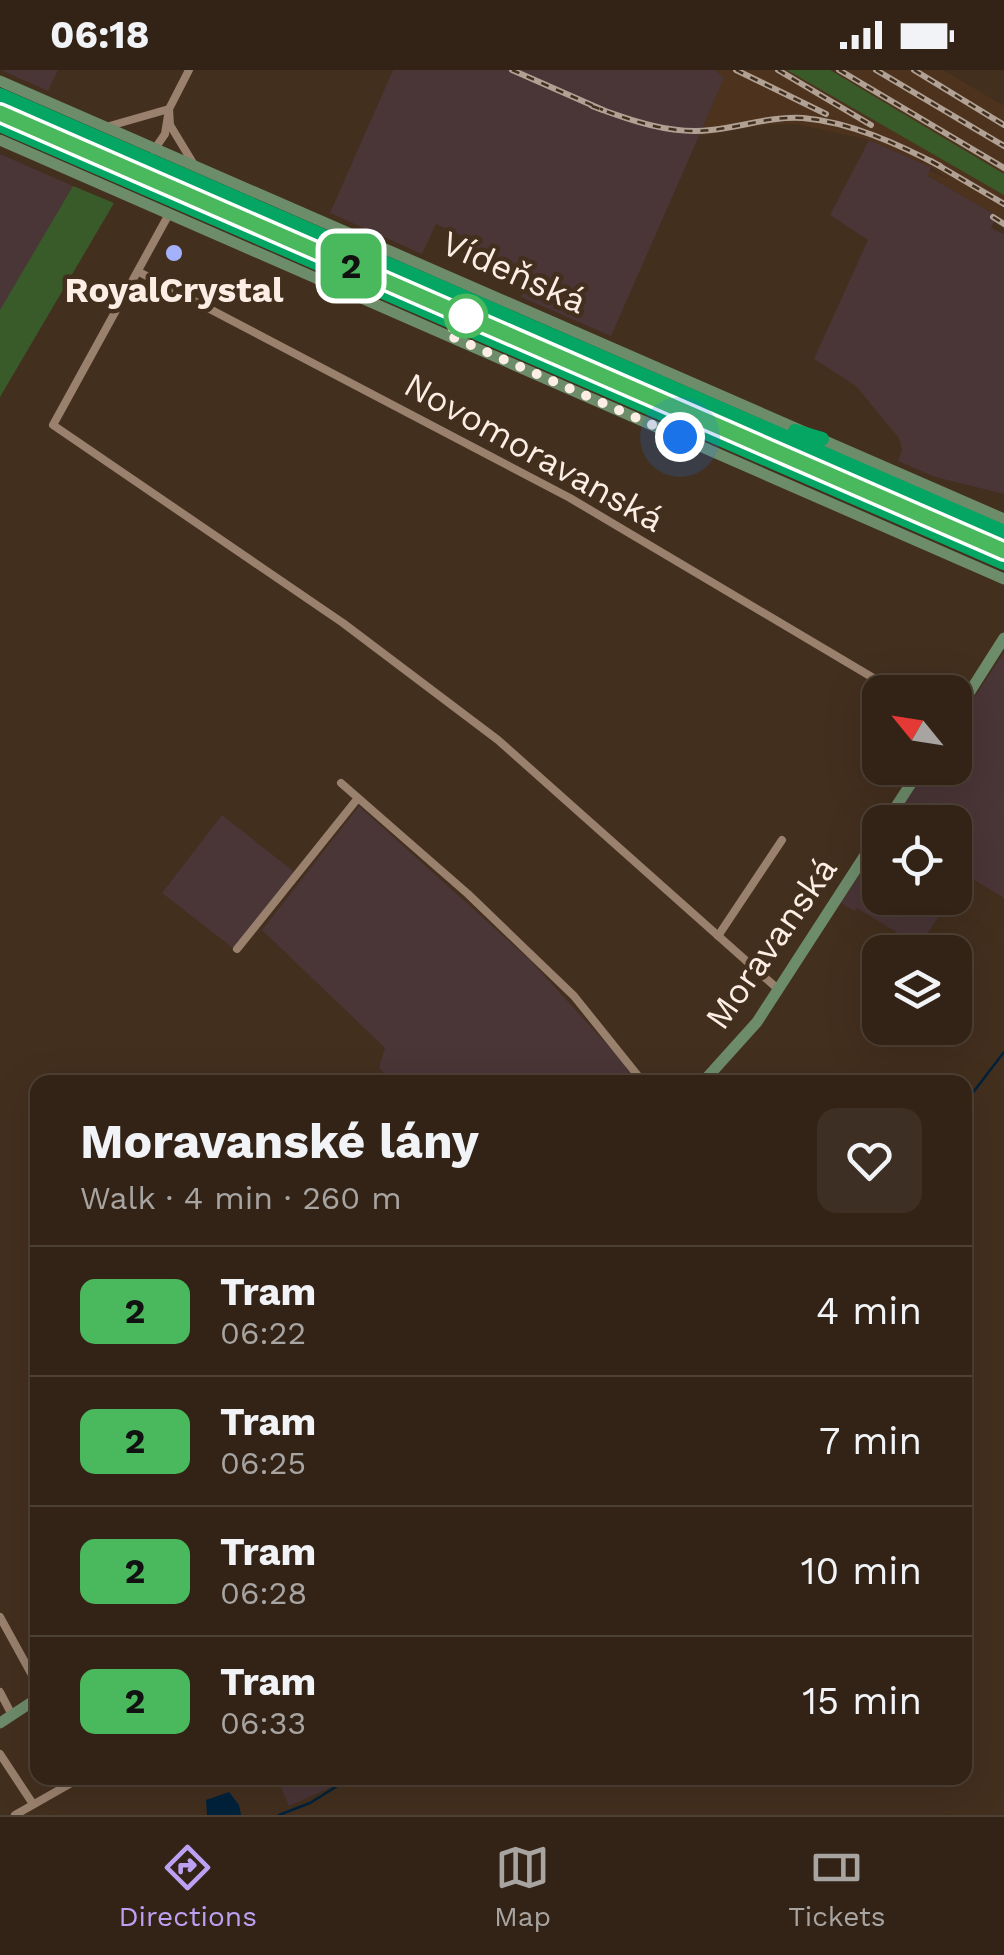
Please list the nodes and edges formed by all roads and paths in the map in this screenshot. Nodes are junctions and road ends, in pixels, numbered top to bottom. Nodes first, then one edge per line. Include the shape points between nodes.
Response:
1 (189, 70) edge
2 (0, 81) edge
3 (0, 95) edge
4 (168, 109) junction
5 (0, 125) edge
6 (105, 127) junction
7 (0, 140) edge
8 (154, 150) junction
9 (196, 167) junction
10 (169, 214) junction
11 (139, 272) junction
12 (677, 388) junction
13 (822, 440) junction
14 (1004, 519) edge
15 (1004, 532) edge
16 (1004, 563) edge
17 (1004, 579) edge
18 (1004, 638) edge
19 (868, 675) edge
20 (972, 688) edge
21 (341, 783) dead end
22 (358, 798) junction
23 (782, 840) dead end
24 (862, 860) edge
25 (718, 936) junction
26 (238, 948) dead end
27 (779, 990) junction
28 (637, 1075) edge
29 (710, 1075) edge
30 (0, 1618) edge
31 (30, 1672) edge
32 (0, 1692) edge
33 (30, 1703) edge
34 (12, 1715) junction
35 (0, 1724) edge
36 (0, 1754) edge
37 (67, 1785) edge
38 (33, 1804) junction
39 (15, 1815) edge

1 - 4 street
2 - 6 street, Vídeňská
3 - 12 highway, Vídeňská
4 - 6 street
4 - 8 street via 165,134
4 - 9 street via 170,125
5 - 16 highway, Vídeňská
6 - 8 street, Vídeňská
7 - 10 street
8 - 9 street, Vídeňská
9 - 13 street, Vídeňská
10 - 11 street
10 - 17 street
11 - 19 street, Novomoravanská via 570,498
11 - 25 street via 53,424 343,623 498,740
12 - 13 highway
12 - 15 highway, Vídeňská
13 - 14 street, Vídeňská
18 - 20 street
21 - 22 street
22 - 26 street
22 - 28 street via 574,996
23 - 25 street
24 - 27 street, Moravanská
25 - 27 street
27 - 29 street, Moravanská
30 - 31 street
32 - 34 street
33 - 34 street
34 - 35 street
36 - 38 street
37 - 38 street
38 - 39 street

